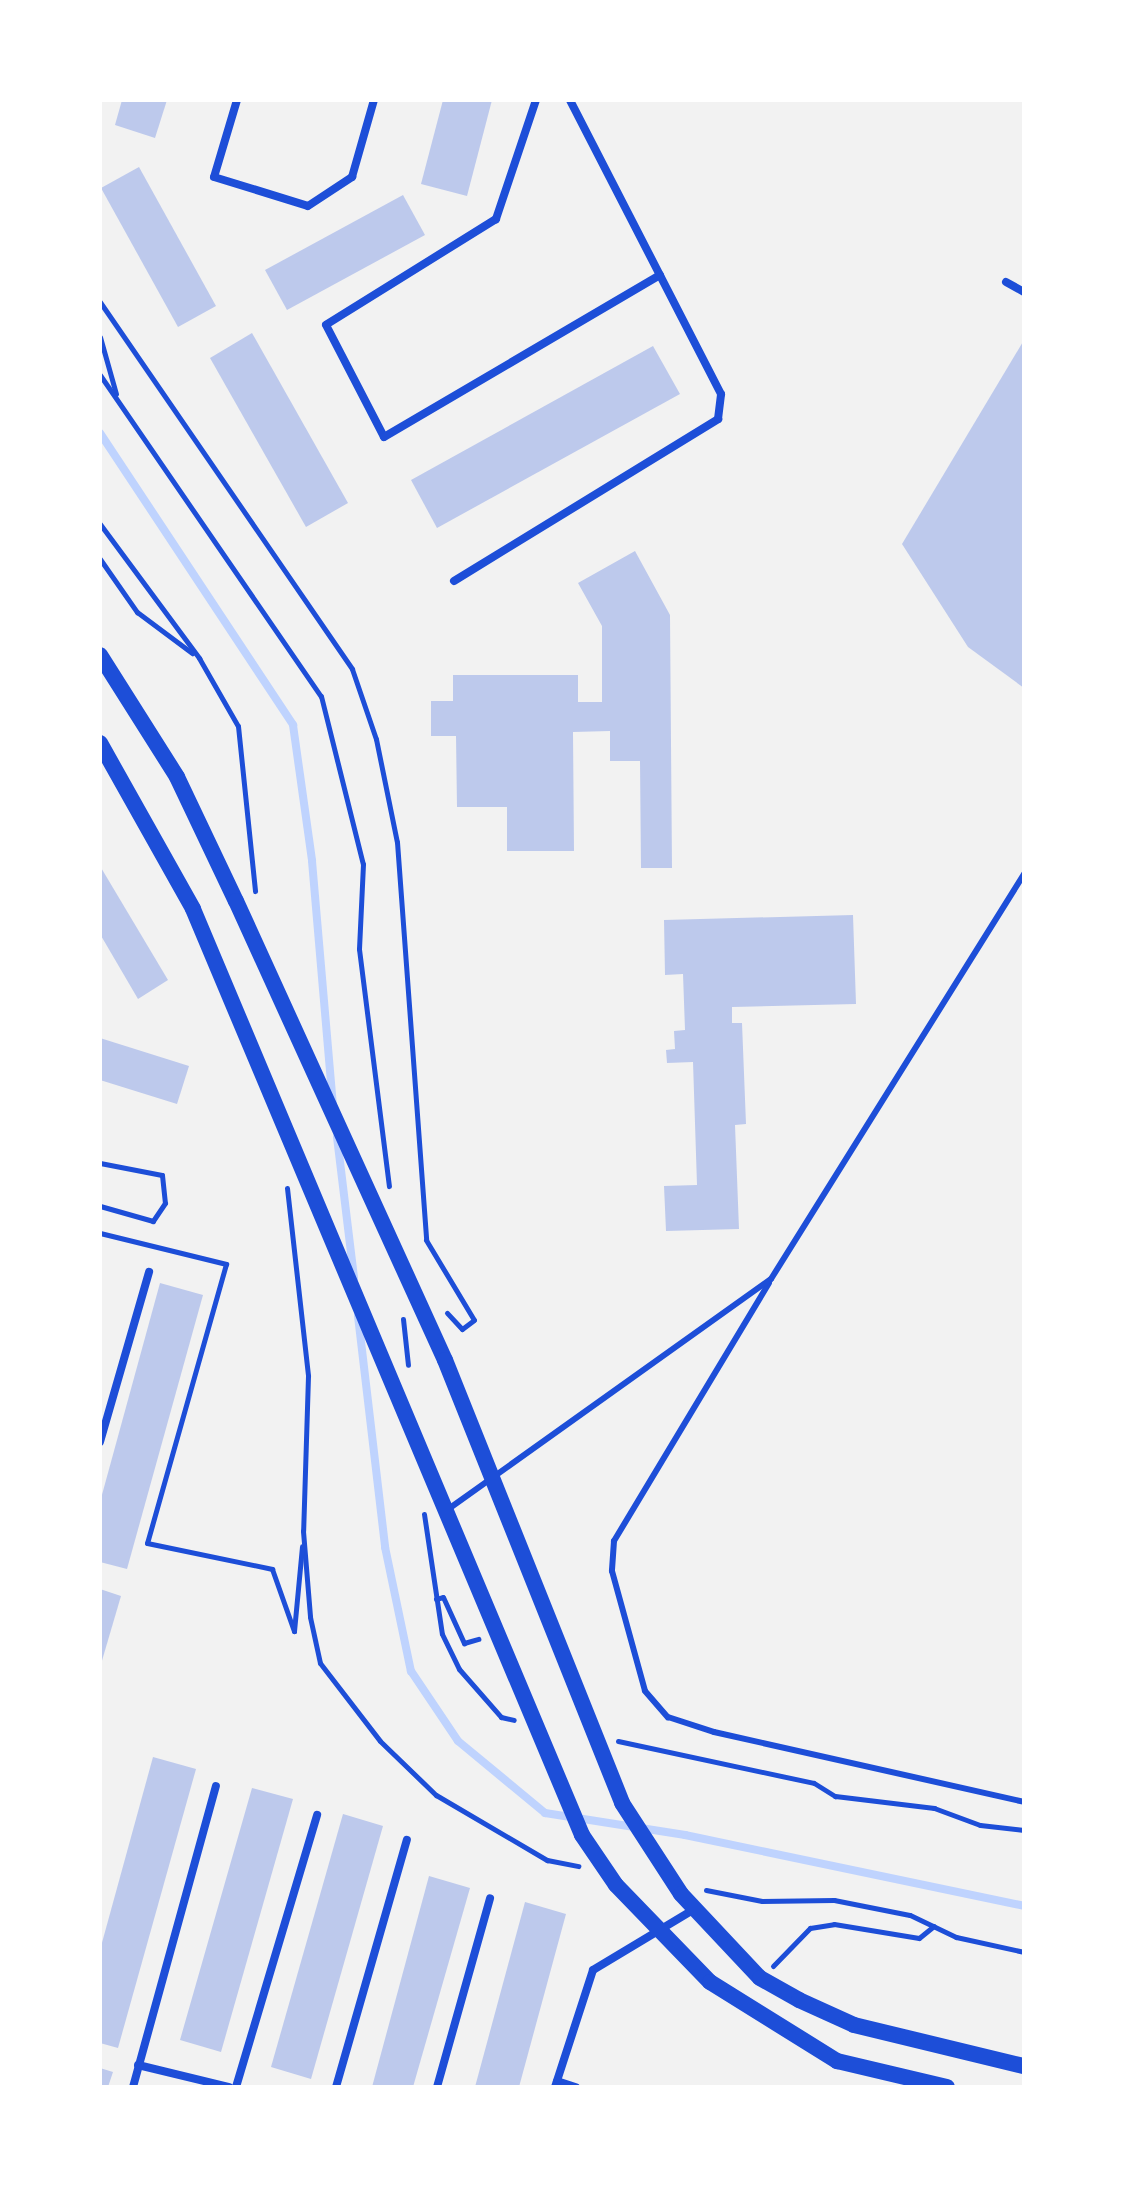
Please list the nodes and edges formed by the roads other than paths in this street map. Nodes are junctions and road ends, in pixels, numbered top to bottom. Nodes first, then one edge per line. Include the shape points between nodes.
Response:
1 (237, 100) edge
2 (374, 100) edge
3 (536, 100) edge
4 (570, 100) edge
5 (660, 275) junction
6 (1006, 282) dead end
7 (1024, 292) edge
8 (454, 581) dead end
9 (100, 655) edge
10 (100, 743) edge
11 (1024, 874) edge
12 (149, 1272) dead end
13 (771, 1279) junction
14 (100, 1442) edge
15 (491, 1475) junction
16 (447, 1510) junction
17 (216, 1786) dead end
18 (1024, 1802) edge
19 (317, 1815) dead end
20 (407, 1840) dead end
21 (490, 1898) dead end
22 (693, 1910) junction
23 (657, 1929) junction
24 (138, 2065) junction
25 (1024, 2066) edge
26 (556, 2084) edge
27 (133, 2087) edge
28 (229, 2087) edge
29 (236, 2087) edge
30 (336, 2087) edge
31 (437, 2087) edge
32 (576, 2087) edge
33 (947, 2087) edge

1 - 2 street via 214,177 308,206 352,177
3 - 5 street via 496,219 326,325 384,437
4 - 5 street
5 - 8 street via 721,394 718,419
6 - 7 street
9 - 15 main road via 177,777 445,1360
10 - 16 main road via 193,909
11 - 13 lane
12 - 14 street
13 - 15 lane
13 - 18 lane via 614,1541 612,1571 645,1691 668,1717 714,1732
15 - 16 lane
15 - 22 main road via 622,1803
16 - 23 main road via 582,1835 616,1885
17 - 24 street
19 - 29 street
20 - 30 street
21 - 31 street
22 - 23 street
22 - 25 main road via 760,1978 854,2025
23 - 26 street via 593,1970
23 - 33 main road via 710,1982 837,2061
24 - 27 street
24 - 28 street
26 - 32 street

